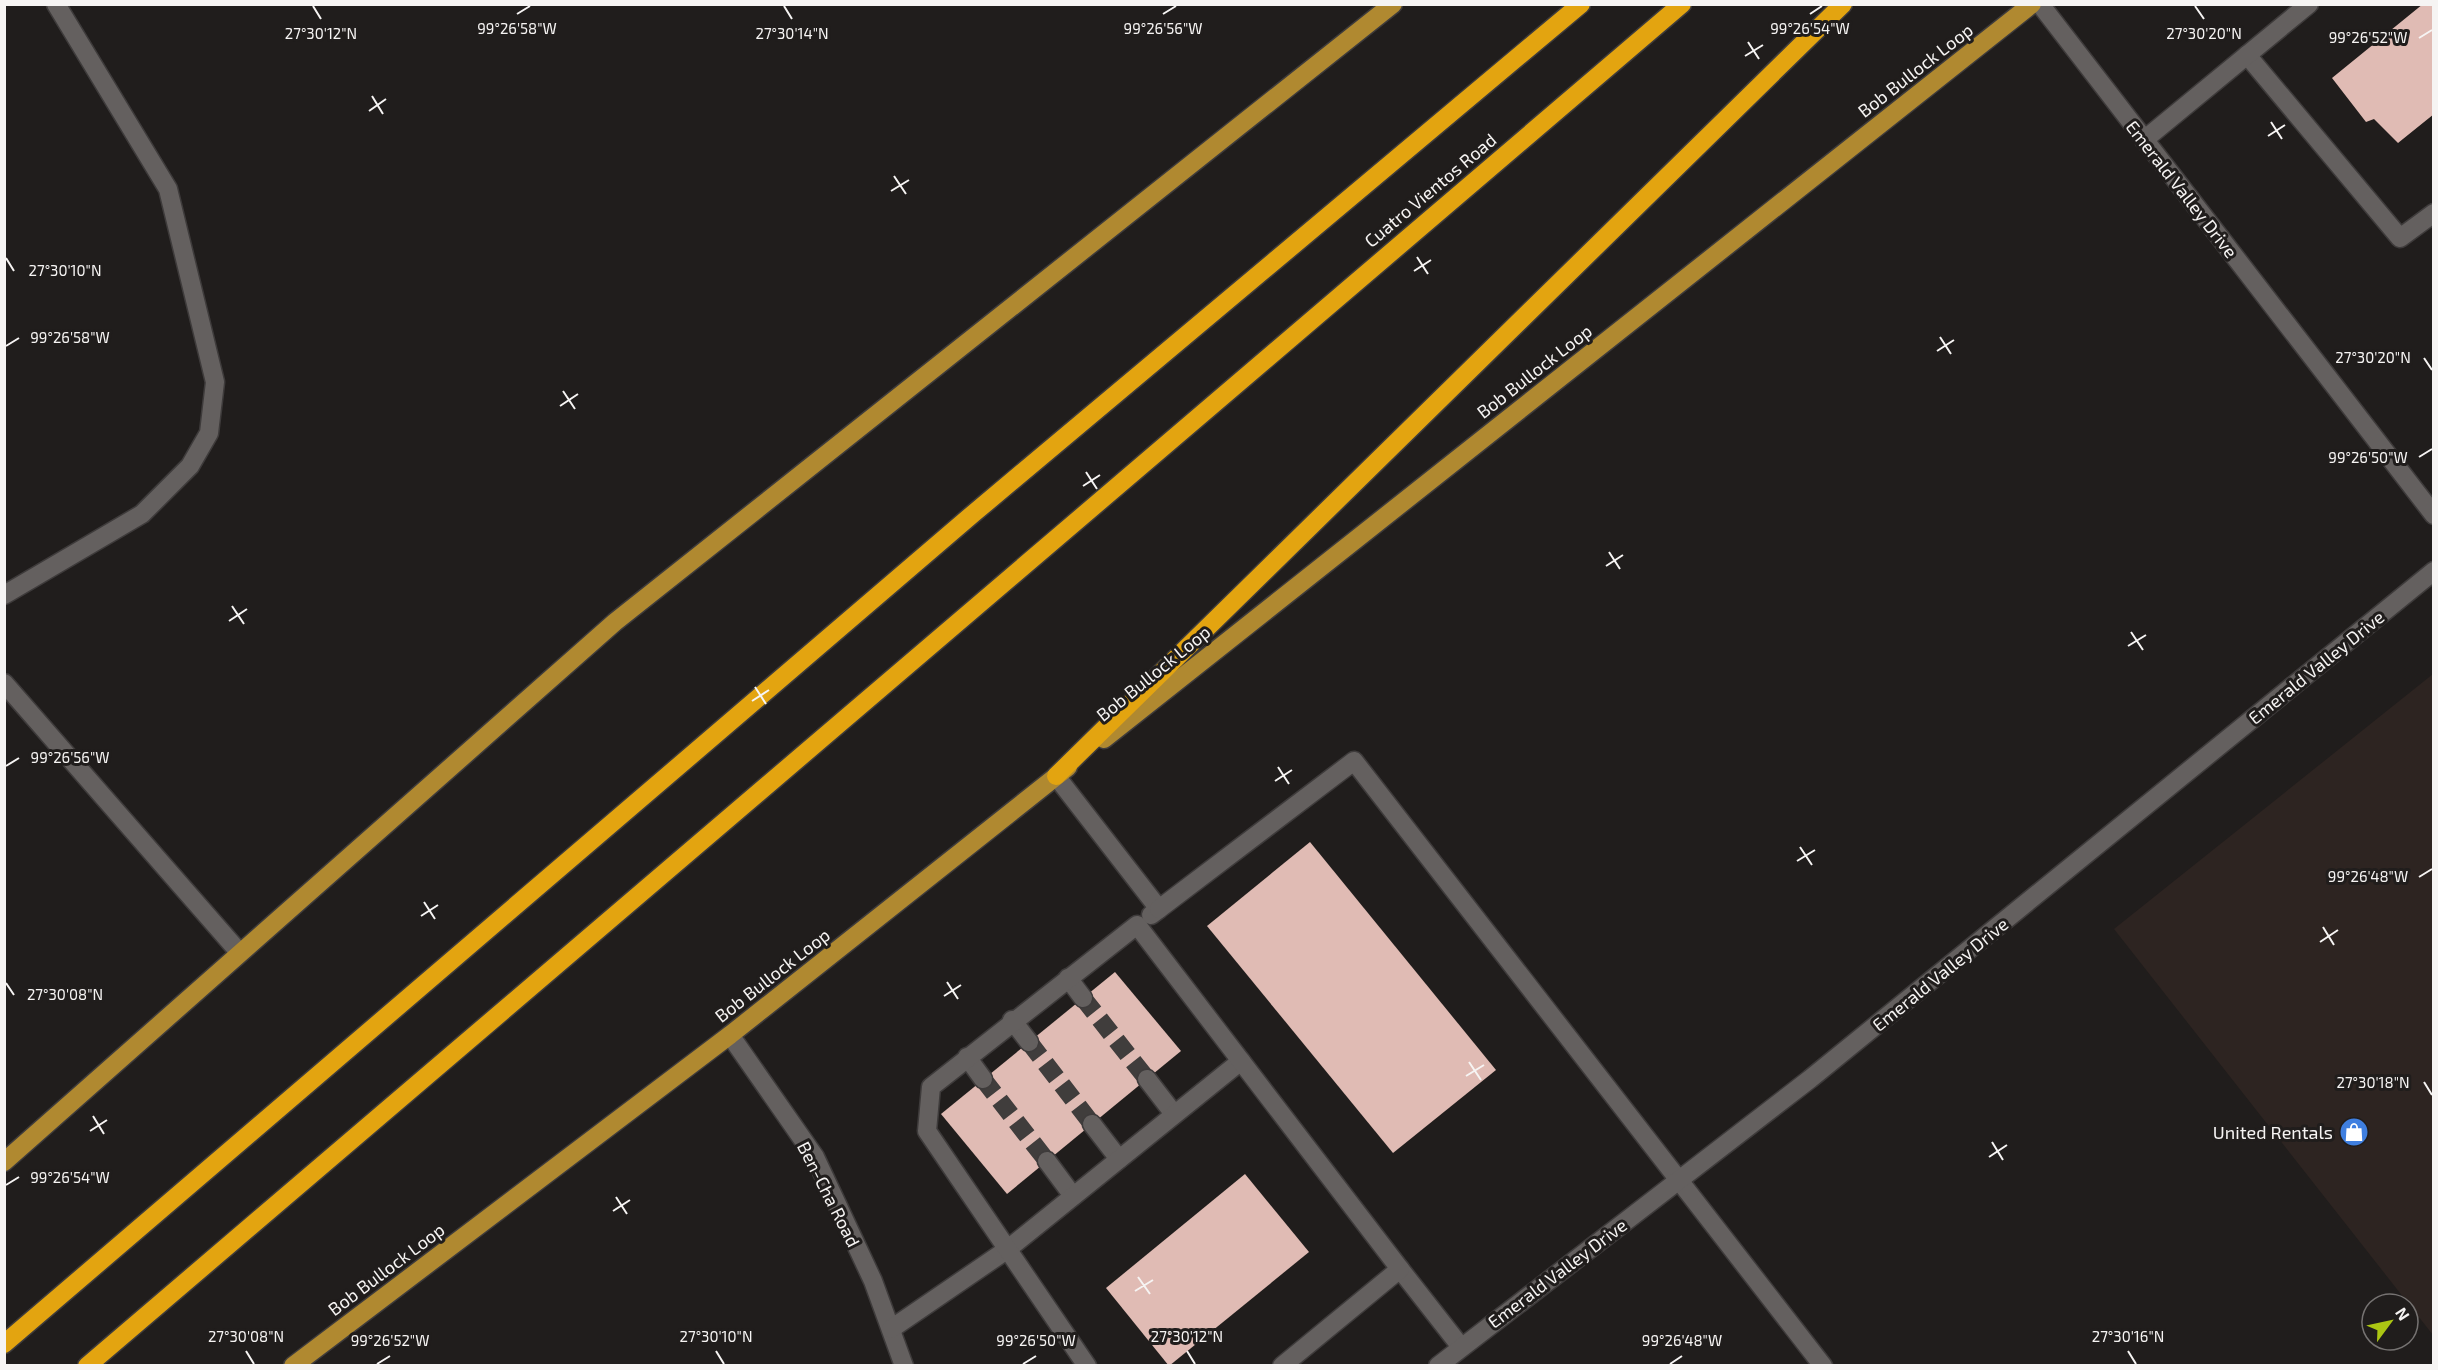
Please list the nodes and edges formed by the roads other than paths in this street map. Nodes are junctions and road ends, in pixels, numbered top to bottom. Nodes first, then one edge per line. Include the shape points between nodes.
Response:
1 (56, 4) edge
2 (1393, 4) edge
3 (1581, 4) edge
4 (1682, 4) edge
5 (1843, 4) edge
6 (2032, 4) edge
7 (2040, 4) edge
8 (2309, 4) edge
9 (2247, 56) junction
10 (2144, 140) junction
11 (2433, 213) edge
12 (2433, 515) edge
13 (2433, 571) edge
14 (4, 595) edge
15 (4, 683) edge
16 (1056, 776) junction
17 (1159, 909) junction
18 (1137, 925) junction
19 (239, 952) junction
20 (1068, 978) junction
21 (1083, 998) tunnel mouth
22 (1012, 1020) junction
23 (730, 1035) junction
24 (1029, 1042) tunnel mouth
25 (967, 1057) junction
26 (1241, 1061) junction
27 (983, 1079) tunnel mouth
28 (1147, 1079) tunnel mouth
29 (1174, 1114) junction
30 (1092, 1124) tunnel mouth
31 (1119, 1159) junction
32 (1047, 1161) tunnel mouth
33 (4, 1162) edge
34 (1679, 1180) junction
35 (1073, 1196) junction
36 (1008, 1249) junction
37 (1401, 1269) junction
38 (891, 1329) junction
39 (4, 1344) edge
40 (1461, 1347) junction
41 (87, 1365) edge
42 (293, 1365) edge
43 (904, 1365) edge
44 (1087, 1365) edge
45 (1282, 1365) edge
46 (1438, 1365) edge
47 (1823, 1365) edge

1 - 14 street via 168,189 215,382 209,433 190,466 142,514
2 - 19 main road via 615,622
3 - 39 highway via 983,505
4 - 41 highway, Cuatro Vientos Road
5 - 16 highway
6 - 16 main road, Bob Bullock Loop
7 - 10 street, Emerald Valley Drive
8 - 9 street
9 - 10 street
9 - 11 street via 2400,238
10 - 12 street, Emerald Valley Drive
13 - 34 street, Emerald Valley Drive via 1819,1072
15 - 19 street
16 - 17 street
16 - 23 main road, Bob Bullock Loop
17 - 18 street
17 - 34 street via 1354,761
18 - 20 street
18 - 26 street
19 - 33 main road
20 - 21 street
20 - 22 street
22 - 24 street
22 - 25 street
23 - 38 street, Ben-Cha Road via 815,1157
23 - 42 main road, Bob Bullock Loop
25 - 27 street
25 - 36 street via 931,1087 927,1131
26 - 29 street
26 - 37 street
28 - 29 street
29 - 31 street
30 - 31 street
31 - 35 street
32 - 35 street
34 - 40 street, Emerald Valley Drive
34 - 47 street
35 - 36 street
36 - 38 street
36 - 44 street
37 - 40 street
37 - 45 street
38 - 43 street, Ben-Cha Road
40 - 46 street, Emerald Valley Drive

